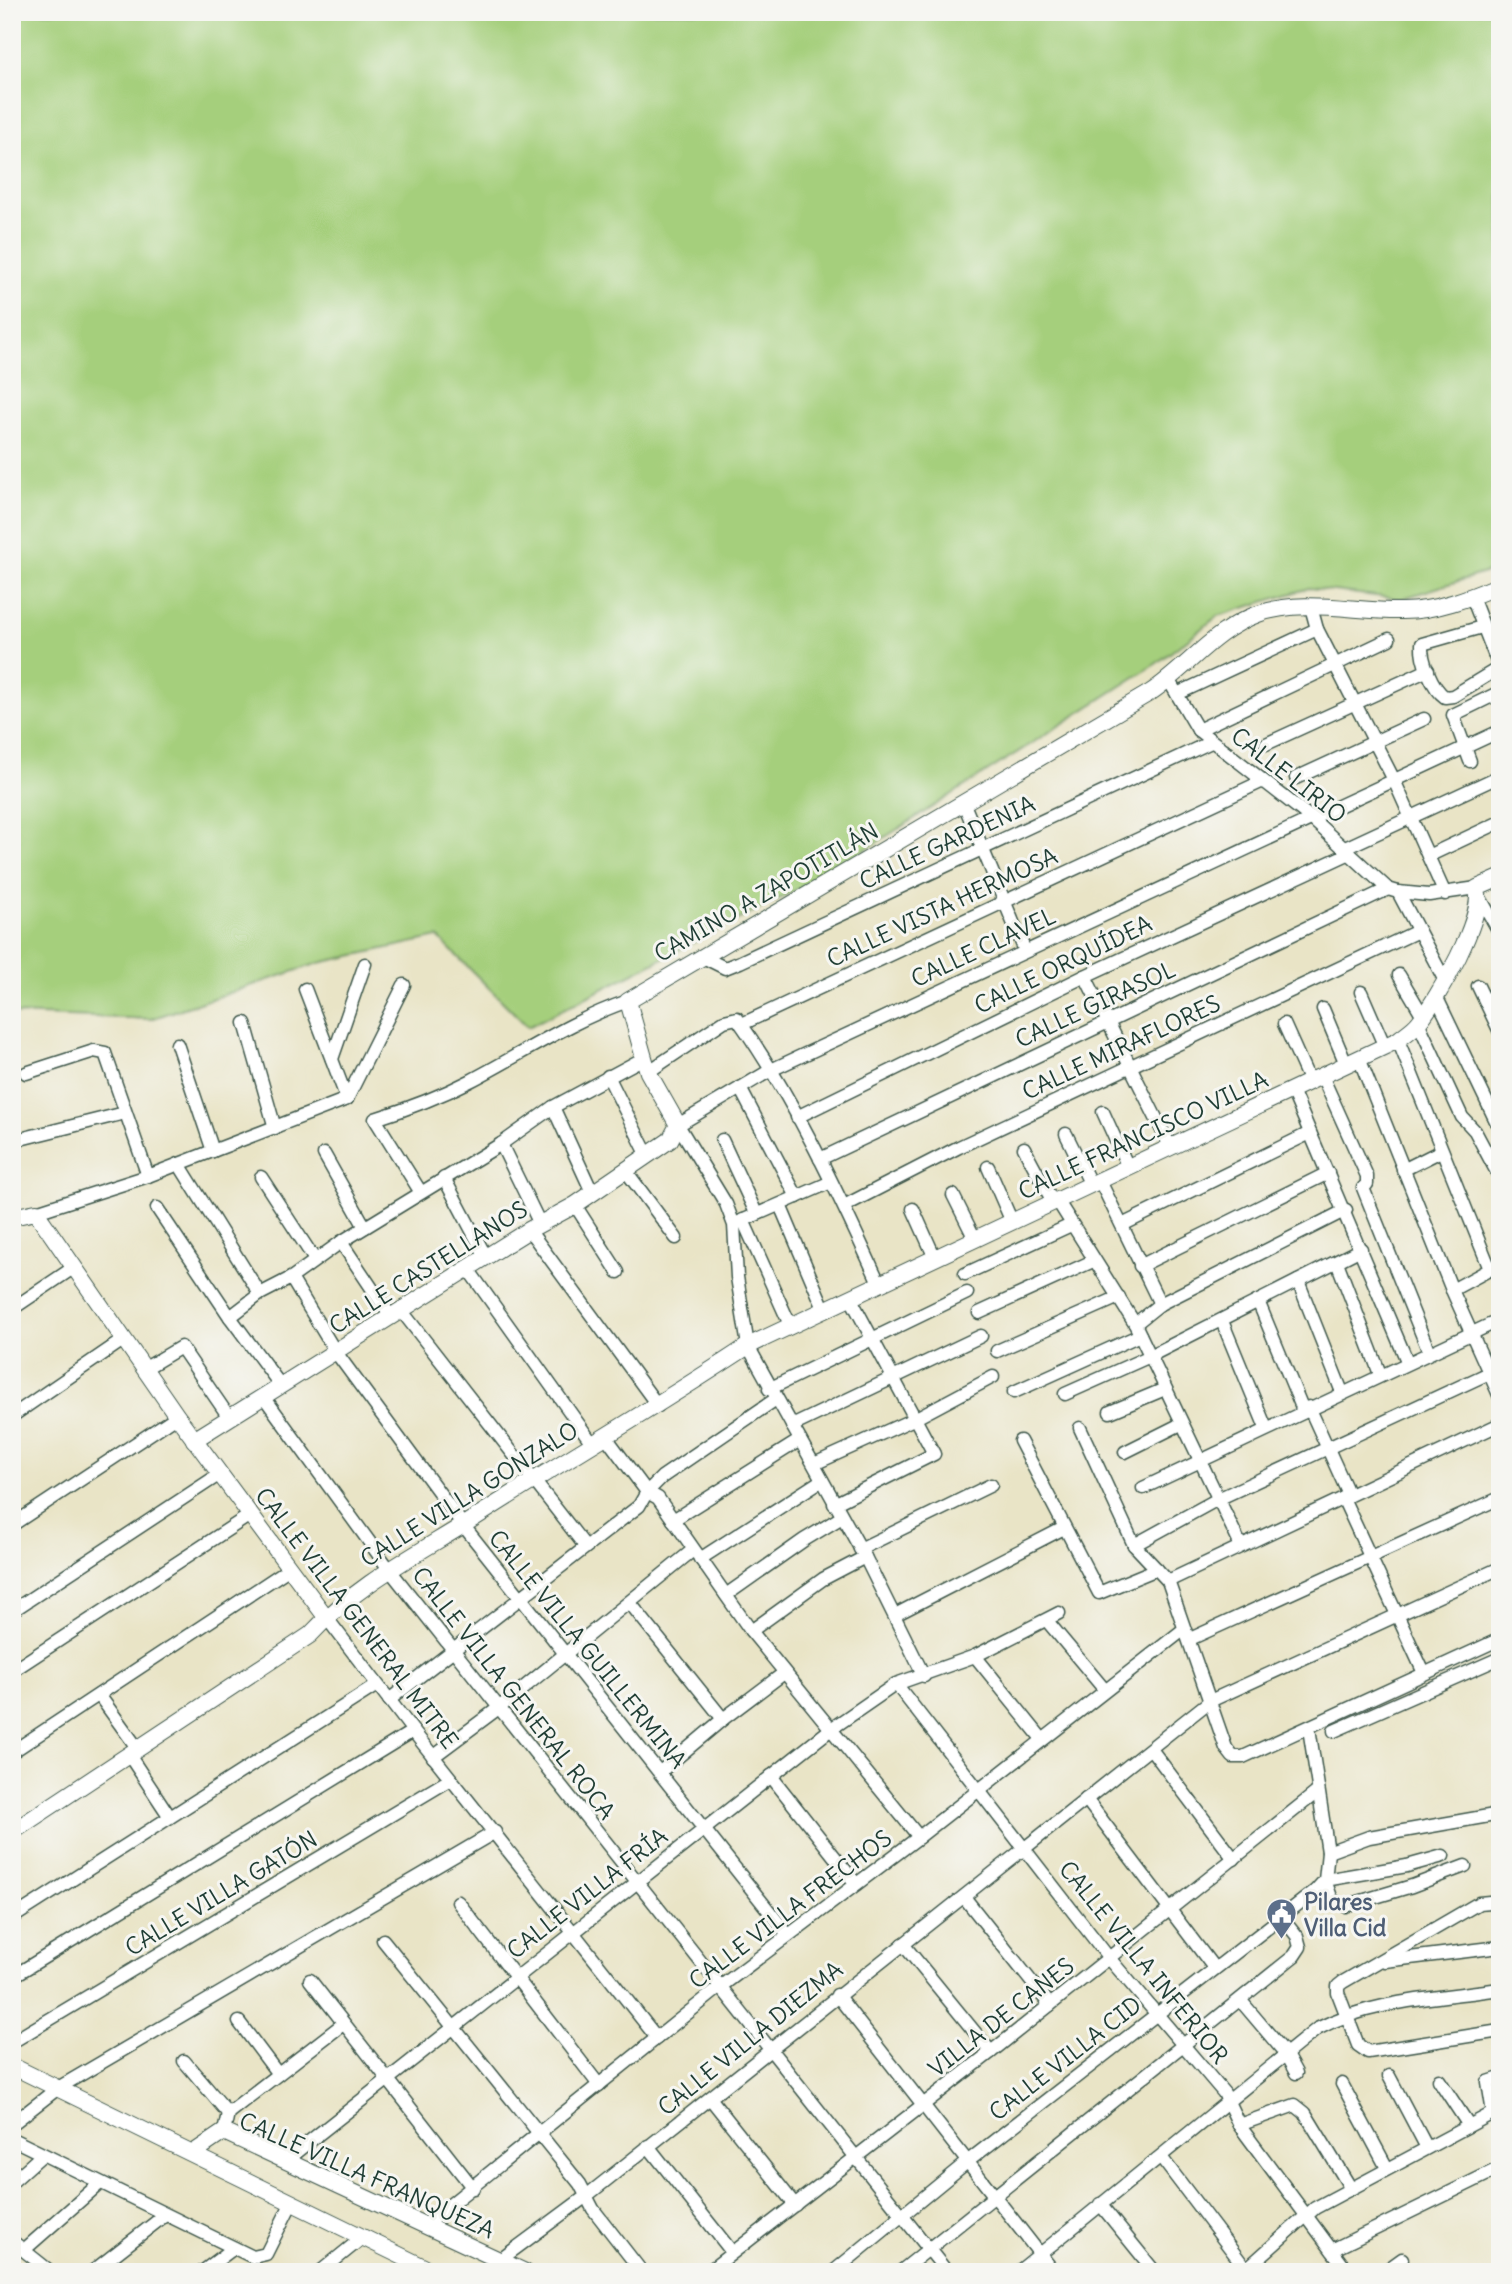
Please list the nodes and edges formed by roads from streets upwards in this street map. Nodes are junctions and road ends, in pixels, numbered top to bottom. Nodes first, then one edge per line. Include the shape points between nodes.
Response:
1 (1500, 585) edge
2 (1472, 597) junction
3 (1311, 607) junction
4 (1482, 627) junction
5 (1317, 628) junction
6 (1389, 639) dead end
7 (1337, 665) junction
8 (1500, 668) edge
9 (1428, 670) junction
10 (1168, 679) junction
11 (1500, 692) edge
12 (1177, 694) junction
13 (1354, 703) junction
14 (1424, 719) dead end
15 (1198, 730) junction
16 (1500, 731) edge
17 (1374, 741) junction
18 (1211, 742) junction
19 (1266, 744) dead end
20 (1463, 748) junction
21 (1470, 761) dead end
22 (1500, 776) edge
23 (1296, 778) dead end
24 (1394, 780) junction
25 (1263, 781) junction
26 (964, 804) junction
27 (1311, 818) junction
28 (1412, 818) junction
29 (1500, 822) edge
30 (981, 849) junction
31 (1348, 851) junction
32 (1428, 856) junction
33 (1500, 878) edge
34 (1393, 890) junction
35 (1478, 892) junction
36 (1445, 894) junction
37 (1003, 901) junction
38 (1418, 931) junction
39 (1500, 933) edge
40 (1025, 951) junction
41 (701, 956) junction
42 (365, 964) dead end
43 (1399, 975) dead end
44 (1086, 976) junction
45 (1444, 979) junction
46 (404, 985) dead end
47 (1478, 986) dead end
48 (305, 989) dead end
49 (1361, 992) dead end
50 (1436, 996) junction
51 (628, 1001) junction
52 (1323, 1009) dead end
53 (1109, 1020) junction
54 (1421, 1020) junction
55 (245, 1023) dead end
56 (742, 1024) junction
57 (1284, 1024) dead end
58 (1500, 1032) edge
59 (1392, 1043) junction
60 (177, 1044) dead end
61 (332, 1059) junction
62 (1353, 1061) junction
63 (646, 1065) junction
64 (1130, 1065) junction
65 (771, 1070) junction
66 (26, 1073) dead end
67 (608, 1076) junction
68 (1316, 1079) junction
69 (740, 1088) junction
70 (1292, 1090) junction
71 (347, 1099) junction
72 (554, 1107) junction
73 (1103, 1112) dead end
74 (125, 1113) junction
75 (797, 1117) junction
76 (1498, 1120) edge
77 (678, 1125) junction
78 (275, 1128) junction
79 (1475, 1131) junction
80 (1310, 1133) junction
81 (1066, 1134) dead end
82 (722, 1140) dead end
83 (12, 1141) edge
84 (501, 1144) junction
85 (1170, 1146) junction
86 (1024, 1148) dead end
87 (214, 1151) junction
88 (1441, 1151) junction
89 (324, 1154) dead end
90 (648, 1156) junction
91 (820, 1159) junction
92 (179, 1164) junction
93 (988, 1167) dead end
94 (1128, 1167) junction
95 (1403, 1170) junction
96 (626, 1171) junction
97 (1328, 1173) junction
98 (1499, 1175) edge
99 (148, 1176) junction
100 (261, 1177) dead end
101 (444, 1178) junction
102 (831, 1182) junction
103 (1096, 1183) junction
104 (421, 1191) junction
105 (592, 1192) junction
106 (953, 1195) dead end
107 (797, 1197) junction
108 (1055, 1201) junction
109 (575, 1205) junction
110 (780, 1205) junction
111 (844, 1206) junction
112 (157, 1208) dead end
113 (913, 1209) dead end
114 (1346, 1210) junction
115 (36, 1212) junction
116 (756, 1213) junction
117 (12, 1217) edge
118 (738, 1222) junction
119 (1012, 1222) junction
120 (1071, 1225) junction
121 (1122, 1225) junction
122 (365, 1227) junction
123 (534, 1227) junction
124 (676, 1238) dead end
125 (975, 1239) junction
126 (341, 1242) junction
127 (1361, 1250) junction
128 (486, 1257) junction
129 (935, 1258) junction
130 (315, 1260) junction
131 (1093, 1261) junction
132 (1337, 1262) junction
133 (1140, 1266) junction
134 (1495, 1267) edge
135 (73, 1268) junction
136 (468, 1269) junction
137 (618, 1272) dead end
138 (965, 1274) dead end
139 (291, 1278) junction
140 (1298, 1281) junction
141 (880, 1285) junction
142 (1452, 1290) junction
143 (967, 1293) dead end
144 (260, 1294) junction
145 (1119, 1297) junction
146 (851, 1299) junction
147 (1258, 1301) junction
148 (1160, 1304) junction
149 (12, 1309) edge
150 (825, 1311) junction
151 (979, 1313) dead end
152 (396, 1314) junction
153 (230, 1317) junction
154 (1500, 1320) edge
155 (1222, 1321) junction
156 (791, 1327) junction
157 (1137, 1330) junction
158 (1471, 1333) junction
159 (981, 1336) dead end
160 (871, 1338) junction
161 (123, 1340) junction
162 (748, 1346) junction
163 (335, 1351) junction
164 (998, 1351) dead end
165 (1429, 1352) junction
166 (1148, 1357) junction
167 (1408, 1361) junction
168 (144, 1369) junction
169 (1494, 1370) edge
170 (1380, 1374) junction
171 (993, 1377) dead end
172 (893, 1379) junction
173 (281, 1386) junction
174 (1164, 1389) junction
175 (1014, 1392) dead end
176 (1342, 1392) junction
177 (773, 1394) junction
178 (1065, 1394) dead end
179 (264, 1397) junction
180 (1500, 1397) edge
181 (658, 1406) junction
182 (1306, 1408) junction
183 (1110, 1412) dead end
184 (12, 1416) edge
185 (177, 1416) junction
186 (229, 1417) junction
187 (915, 1418) junction
188 (1181, 1424) junction
189 (1500, 1424) edge
190 (792, 1426) junction
191 (1080, 1428) dead end
192 (1266, 1428) junction
193 (194, 1440) junction
194 (599, 1440) junction
195 (800, 1440) junction
196 (1020, 1441) dead end
197 (1328, 1448) junction
198 (1125, 1451) dead end
199 (1201, 1462) junction
200 (814, 1464) junction
201 (220, 1474) junction
202 (532, 1479) junction
203 (822, 1480) junction
204 (991, 1485) dead end
205 (1143, 1488) dead end
206 (647, 1492) junction
207 (1346, 1497) junction
208 (1500, 1497) edge
209 (1218, 1499) junction
210 (834, 1504) junction
211 (250, 1515) junction
212 (842, 1517) junction
213 (673, 1520) junction
214 (12, 1525) edge
215 (463, 1525) junction
216 (1064, 1528) junction
217 (1134, 1545) junction
218 (1240, 1545) junction
219 (585, 1546) junction
220 (862, 1553) junction
221 (697, 1554) junction
222 (1371, 1556) junction
223 (290, 1568) junction
224 (1500, 1568) edge
225 (389, 1569) junction
226 (1157, 1569) junction
227 (1168, 1581) junction
228 (726, 1595) junction
229 (520, 1597) junction
230 (630, 1603) junction
231 (12, 1611) edge
232 (1059, 1613) dead end
233 (895, 1615) junction
234 (1398, 1615) junction
235 (327, 1616) junction
236 (1048, 1622) junction
237 (751, 1631) junction
238 (1186, 1634) junction
239 (1500, 1639) edge
240 (453, 1650) junction
241 (565, 1653) junction
242 (975, 1657) junction
243 (1500, 1658) edge
244 (12, 1671) edge
245 (784, 1673) junction
246 (1424, 1674) junction
247 (924, 1676) junction
248 (896, 1684) junction
249 (377, 1685) junction
250 (1104, 1689) junction
251 (99, 1695) junction
252 (388, 1700) junction
253 (1210, 1701) junction
254 (500, 1707) junction
255 (723, 1718) junction
256 (1309, 1728) junction
257 (831, 1729) junction
258 (413, 1731) junction
259 (1335, 1731) dead end
260 (1042, 1739) junction
261 (1151, 1749) junction
262 (12, 1752) edge
263 (133, 1752) junction
264 (433, 1757) junction
265 (660, 1772) junction
266 (771, 1776) junction
267 (451, 1779) junction
268 (979, 1788) junction
269 (1317, 1792) junction
270 (1086, 1799) junction
271 (1500, 1814) edge
272 (170, 1817) junction
273 (705, 1829) junction
274 (12, 1832) edge
275 (495, 1832) junction
276 (919, 1837) junction
277 (1025, 1848) junction
278 (1328, 1852) junction
279 (1443, 1856) dead end
280 (1234, 1858) junction
281 (1407, 1866) junction
282 (1465, 1866) dead end
283 (1325, 1880) junction
284 (636, 1882) junction
285 (856, 1884) junction
286 (1412, 1886) junction
287 (1500, 1891) edge
288 (964, 1897) junction
289 (1500, 1900) edge
290 (458, 1902) dead end
291 (1479, 1903) junction
292 (1171, 1909) junction
293 (1281, 1916) junction
294 (12, 1919) edge
295 (574, 1931) junction
296 (788, 1935) junction
297 (383, 1940) dead end
298 (903, 1944) junction
299 (1500, 1947) edge
300 (1109, 1958) junction
301 (1381, 1961) junction
302 (1214, 1968) junction
303 (12, 1977) edge
304 (517, 1978) junction
305 (310, 1980) dead end
306 (720, 1987) junction
307 (1500, 1989) edge
308 (837, 1995) junction
309 (1241, 2001) junction
310 (1050, 2004) junction
311 (1155, 2013) junction
312 (1345, 2014) junction
313 (239, 2022) dead end
314 (343, 2024) junction
315 (455, 2027) junction
316 (1500, 2031) edge
317 (657, 2038) junction
318 (12, 2042) edge
319 (1182, 2044) junction
320 (769, 2050) junction
321 (991, 2052) junction
322 (1285, 2053) junction
323 (184, 2061) dead end
324 (12, 2066) edge
325 (1296, 2073) dead end
326 (278, 2074) junction
327 (1388, 2076) dead end
328 (1500, 2078) edge
329 (1439, 2080) dead end
330 (388, 2082) junction
331 (1342, 2084) dead end
332 (599, 2085) junction
333 (58, 2088) junction
334 (710, 2098) junction
335 (1228, 2102) junction
336 (922, 2105) junction
337 (1496, 2111) edge
338 (228, 2113) junction
339 (12, 2123) edge
340 (1468, 2124) junction
341 (1239, 2125) junction
342 (223, 2132) junction
343 (539, 2133) junction
344 (12, 2139) edge
345 (648, 2146) junction
346 (1426, 2146) junction
347 (192, 2152) junction
348 (42, 2155) junction
349 (1161, 2157) junction
350 (856, 2158) junction
351 (286, 2160) junction
352 (967, 2162) junction
353 (1387, 2168) junction
354 (1500, 2168) edge
355 (12, 2182) edge
356 (99, 2184) junction
357 (1350, 2187) junction
358 (473, 2188) junction
359 (994, 2195) junction
360 (585, 2197) junction
361 (291, 2204) junction
362 (1100, 2204) junction
363 (795, 2205) junction
364 (164, 2216) junction
365 (1308, 2216) junction
366 (903, 2217) junction
367 (425, 2225) junction
368 (362, 2238) junction
369 (12, 2241) edge
370 (234, 2248) junction
371 (929, 2249) junction
372 (24, 2250) junction
373 (1332, 2250) junction
374 (733, 2252) junction
375 (1040, 2254) junction
376 (1402, 2259) dead end
377 (500, 2260) junction
378 (36, 2267) edge
379 (430, 2271) edge
380 (1244, 2271) edge
381 (51, 2272) edge
382 (92, 2272) edge
383 (202, 2272) edge
384 (320, 2272) edge
385 (525, 2272) edge
386 (642, 2272) edge
387 (708, 2272) edge
388 (833, 2272) edge
389 (900, 2272) edge
390 (947, 2272) edge
391 (1018, 2272) edge
392 (1054, 2272) edge
393 (1155, 2272) edge
394 (1348, 2272) edge
395 (1384, 2272) edge

1 - 2 street, CAMINO A ZAPOTITLÁN
2 - 3 street, CAMINO A ZAPOTITLÁN via 1401,611
2 - 4 street
3 - 5 street
3 - 10 street, CAMINO A ZAPOTITLÁN via 1259,613 1235,625 1210,640
4 - 8 street
4 - 9 street via 1422,644
5 - 7 street
5 - 12 street
6 - 7 street
7 - 13 street
7 - 15 street
8 - 9 street via 1446,697
9 - 13 street
10 - 12 street, CALLE LIRIO
10 - 26 street, CAMINO A ZAPOTITLÁN
11 - 20 street via 1452,715
12 - 15 street, CALLE LIRIO
13 - 17 street
13 - 19 street
14 - 17 street
15 - 18 street, CALLE LIRIO
16 - 20 street, CALLE CLAVEL
17 - 23 street
17 - 24 street
18 - 25 street, CALLE LIRIO
18 - 30 street, CALLE GARDENIA
20 - 21 street
20 - 24 street, CALLE CLAVEL
22 - 28 street, CALLE ORQUÍDEA
24 - 27 street, CALLE CLAVEL
24 - 28 street
25 - 27 street, CALLE LIRIO
25 - 37 street, CALLE VISTA HERMOSA
26 - 30 street
26 - 41 street, CAMINO A ZAPOTITLÁN
27 - 31 street, CALLE LIRIO
27 - 40 street, CALLE CLAVEL
28 - 31 street, CALLE ORQUÍDEA
28 - 32 street
29 - 32 street
30 - 37 street
30 - 41 street, CALLE GARDENIA via 725,968
31 - 34 street, CALLE LIRIO
31 - 44 street, CALLE ORQUÍDEA
32 - 36 street
33 - 35 street
34 - 36 street
34 - 38 street, CALLE LIRIO
34 - 53 street, CALLE GIRASOL
35 - 36 street
35 - 39 street
35 - 45 street, CALLE FRANCISCO VILLA via 1474,919
37 - 40 street
37 - 56 street, CALLE VISTA HERMOSA
38 - 45 street, CALLE LIRIO
38 - 64 street, CALLE MIRAFLORES
40 - 65 street, CALLE CLAVEL
41 - 51 street, CAMINO A ZAPOTITLÁN
42 - 61 street
43 - 54 street
44 - 53 street
44 - 75 street, CALLE ORQUÍDEA
45 - 50 street, CALLE FRANCISCO VILLA
46 - 71 street
47 - 58 street
48 - 61 street
49 - 59 street
50 - 54 street, CALLE FRANCISCO VILLA
50 - 76 street
51 - 63 street
51 - 104 street, CAMINO A ZAPOTITLÁN via 597,1012 419,1105 375,1119
52 - 62 street
53 - 64 street
53 - 91 street, CALLE GIRASOL
54 - 59 street, CALLE FRANCISCO VILLA
54 - 79 street via 1462,1117
55 - 78 street
56 - 63 street, CALLE VISTA HERMOSA via 737,1017 724,1021
56 - 65 street
57 - 68 street
59 - 62 street, CALLE FRANCISCO VILLA
59 - 88 street
60 - 87 street
61 - 71 street
62 - 68 street, CALLE FRANCISCO VILLA
62 - 95 street
63 - 67 street
63 - 77 street
64 - 85 street
64 - 111 street, CALLE MIRAFLORES
65 - 69 street, CALLE CLAVEL
65 - 75 street
66 - 74 street via 101,1051
67 - 72 street
67 - 90 street
68 - 70 street, CALLE FRANCISCO VILLA
68 - 165 street via 1367,1176 1363,1188
69 - 77 street, CALLE CLAVEL
69 - 107 street
70 - 80 street
70 - 85 street, CALLE FRANCISCO VILLA
71 - 78 street
72 - 84 street
72 - 105 street
73 - 94 street
74 - 83 street
74 - 99 street
75 - 91 street
76 - 79 street
77 - 90 street, CALLE CASTELLANOS via 670,1140
77 - 118 street
78 - 87 street
79 - 98 street
80 - 97 street
80 - 121 street
81 - 103 street
82 - 116 street
84 - 101 street
84 - 123 street
85 - 94 street, CALLE FRANCISCO VILLA
86 - 108 street
87 - 92 street
88 - 95 street
88 - 134 street
89 - 122 street
90 - 96 street, CALLE CASTELLANOS
91 - 102 street
92 - 99 street
92 - 144 street
93 - 119 street
94 - 103 street, CALLE FRANCISCO VILLA
95 - 142 street
96 - 105 street, CALLE CASTELLANOS
96 - 124 street
97 - 114 street
97 - 133 street
99 - 115 street
100 - 130 street
101 - 104 street
101 - 128 street
102 - 107 street
102 - 111 street
103 - 108 street, CALLE FRANCISCO VILLA
103 - 121 street
104 - 122 street
105 - 109 street, CALLE CASTELLANOS
106 - 125 street
107 - 110 street
108 - 119 street, CALLE FRANCISCO VILLA
108 - 120 street
109 - 123 street, CALLE CASTELLANOS
109 - 137 street
110 - 116 street
110 - 150 street
111 - 141 street
112 - 153 street
113 - 129 street
114 - 127 street
114 - 148 street
115 - 117 street
115 - 135 street, CALLE VILLA GENERAL MITRE
116 - 118 street
118 - 156 street
118 - 162 street via 737,1277
119 - 125 street, CALLE FRANCISCO VILLA
120 - 131 street
120 - 138 street
121 - 133 street
122 - 126 street
123 - 128 street, CALLE CASTELLANOS
123 - 181 street
125 - 129 street, CALLE FRANCISCO VILLA
126 - 130 street
126 - 152 street
127 - 132 street
127 - 167 street
128 - 136 street, CALLE CASTELLANOS
129 - 141 street, CALLE FRANCISCO VILLA
130 - 139 street
131 - 145 street
131 - 151 street
132 - 140 street
132 - 170 street
133 - 148 street
134 - 142 street
135 - 149 street
135 - 161 street, CALLE VILLA GENERAL MITRE
136 - 152 street, CALLE CASTELLANOS
136 - 194 street
139 - 144 street
139 - 163 street, CALLE VILLA GUILLERMINA
140 - 147 street
140 - 176 street
141 - 146 street, CALLE FRANCISCO VILLA
142 - 158 street
143 - 160 street
144 - 153 street
145 - 157 street
145 - 164 street
146 - 150 street, CALLE FRANCISCO VILLA
146 - 160 street
147 - 155 street
147 - 182 street
148 - 157 street
150 - 156 street, CALLE FRANCISCO VILLA
152 - 163 street, CALLE CASTELLANOS
152 - 202 street
153 - 173 street
154 - 158 street
155 - 166 street
155 - 192 street
156 - 162 street, CALLE FRANCISCO VILLA
157 - 166 street
157 - 175 street
158 - 165 street
158 - 169 street
159 - 172 street
160 - 172 street
160 - 177 street
161 - 168 street, CALLE VILLA GENERAL MITRE
161 - 184 street
162 - 177 street
162 - 181 street, CALLE VILLA GONZALO
163 - 173 street, CALLE CASTELLANOS
163 - 215 street, CALLE VILLA GUILLERMINA
165 - 167 street
166 - 174 street
166 - 178 street
167 - 170 street
168 - 185 street, CALLE VILLA GENERAL MITRE
168 - 186 street via 181,1347
169 - 180 street
169 - 197 street
170 - 176 street
171 - 187 street
172 - 187 street
172 - 190 street
173 - 179 street, CALLE CASTELLANOS
174 - 183 street
174 - 188 street
176 - 182 street
177 - 190 street
177 - 206 street
179 - 186 street, CALLE CASTELLANOS
179 - 225 street, CALLE VILLA GENERAL ROCA
181 - 194 street, CALLE VILLA GONZALO
182 - 192 street
182 - 197 street
185 - 193 street, CALLE VILLA GENERAL MITRE
185 - 214 street
186 - 193 street, CALLE CASTELLANOS
187 - 200 street
187 - 210 street via 934,1454
188 - 198 street
188 - 199 street
189 - 207 street
190 - 195 street
191 - 217 street
192 - 199 street
193 - 201 street, CALLE VILLA GENERAL MITRE
194 - 202 street, CALLE VILLA GONZALO
194 - 206 street
195 - 200 street
195 - 213 street
196 - 216 street
197 - 207 street
197 - 209 street
199 - 205 street
199 - 209 street
200 - 203 street
201 - 211 street, CALLE VILLA GENERAL MITRE
201 - 231 street
202 - 215 street, CALLE VILLA GONZALO
202 - 219 street
203 - 210 street
203 - 221 street
204 - 220 street
206 - 213 street via 658,1498
206 - 219 street via 639,1506
207 - 218 street
207 - 222 street
208 - 222 street, CALLE VILLA FRECHOS
209 - 217 street
209 - 218 street
210 - 212 street
211 - 223 street, CALLE VILLA GENERAL MITRE
211 - 244 street
212 - 220 street
212 - 228 street
213 - 221 street
215 - 225 street, CALLE VILLA GONZALO
215 - 229 street, CALLE VILLA GUILLERMINA
216 - 226 street via 1099,1593
216 - 233 street
217 - 226 street
218 - 227 street
219 - 229 street
220 - 233 street
220 - 237 street
221 - 228 street
221 - 230 street
222 - 234 street
222 - 238 street, CALLE VILLA FRECHOS
223 - 235 street, CALLE VILLA GENERAL MITRE
223 - 251 street
224 - 234 street, CALLE VILLA DIEZMA
225 - 235 street, CALLE VILLA GONZALO
225 - 240 street, CALLE VILLA GENERAL ROCA
226 - 227 street
227 - 238 street
228 - 237 street
229 - 240 street
229 - 241 street, CALLE VILLA GUILLERMINA
230 - 241 street
230 - 255 street
232 - 236 street, CALLE VILLA FRÍA
233 - 247 street
234 - 246 street
234 - 253 street, CALLE VILLA DIEZMA
235 - 249 street, CALLE VILLA GENERAL MITRE
235 - 263 street, CALLE VILLA GONZALO via 310,1635
236 - 242 street, CALLE VILLA FRÍA
236 - 250 street
237 - 245 street
238 - 250 street, CALLE VILLA FRECHOS
238 - 253 street
239 - 246 street
240 - 252 street
240 - 254 street, CALLE VILLA GENERAL ROCA
241 - 254 street
241 - 265 street, CALLE VILLA GUILLERMINA
242 - 247 street, CALLE VILLA FRÍA
242 - 260 street
243 - 259 street
245 - 255 street
245 - 257 street
246 - 256 street
247 - 248 street, CALLE VILLA FRÍA
248 - 257 street, CALLE VILLA FRÍA
248 - 268 street, CALLE VILLA INFERIOR
249 - 252 street, CALLE VILLA GENERAL MITRE
249 - 272 street
250 - 260 street, CALLE VILLA FRECHOS
251 - 262 street
251 - 263 street
252 - 258 street, CALLE VILLA GENERAL MITRE
253 - 256 street via 1233,1757 1243,1757
253 - 261 street, CALLE VILLA DIEZMA
254 - 264 street
254 - 284 street, CALLE VILLA GENERAL ROCA
255 - 265 street
256 - 269 street
257 - 266 street, CALLE VILLA FRÍA
257 - 276 street
258 - 264 street, CALLE VILLA GENERAL MITRE
258 - 303 street
260 - 268 street, CALLE VILLA FRECHOS
261 - 270 street, CALLE VILLA DIEZMA
261 - 280 street
263 - 272 street
263 - 274 street, CALLE VILLA GONZALO
264 - 267 street, CALLE VILLA GENERAL MITRE
265 - 273 street, CALLE VILLA GUILLERMINA
266 - 273 street, CALLE VILLA FRÍA
266 - 285 street
267 - 275 street, CALLE VILLA GENERAL MITRE
267 - 318 street, CALLE VILLA GATÓN
268 - 276 street, CALLE VILLA FRECHOS
268 - 277 street, CALLE VILLA INFERIOR
269 - 278 street
269 - 280 street, VILLA DE CANES
270 - 277 street, CALLE VILLA DIEZMA
270 - 292 street
271 - 278 street via 1369,1837
272 - 294 street
273 - 284 street, CALLE VILLA FRÍA
273 - 296 street, CALLE VILLA GUILLERMINA
275 - 295 street, CALLE VILLA GENERAL MITRE
275 - 333 street
276 - 285 street, CALLE VILLA FRECHOS
277 - 288 street, CALLE VILLA DIEZMA
277 - 300 street, CALLE VILLA INFERIOR
278 - 283 street
279 - 281 street
280 - 292 street, VILLA DE CANES
281 - 283 street
281 - 286 street
282 - 286 street
283 - 286 street via 1332,1900 1345,1906
283 - 293 street, CALLE VILLA CID
284 - 295 street, CALLE VILLA FRÍA
284 - 306 street, CALLE VILLA GENERAL ROCA
285 - 296 street, CALLE VILLA FRECHOS
287 - 291 street
288 - 298 street, CALLE VILLA DIEZMA
288 - 310 street
289 - 291 street
290 - 304 street
291 - 301 street
292 - 300 street, VILLA DE CANES
292 - 302 street
293 - 302 street, CALLE VILLA CID
293 - 309 street via 1300,1947
295 - 304 street, CALLE VILLA FRÍA
295 - 317 street, CALLE VILLA GENERAL MITRE
296 - 306 street, CALLE VILLA FRECHOS
297 - 315 street
298 - 308 street, CALLE VILLA DIEZMA
298 - 321 street
299 - 301 street
300 - 310 street, VILLA DE CANES
300 - 311 street, CALLE VILLA INFERIOR
301 - 312 street via 1338,1986
302 - 311 street, CALLE VILLA CID
304 - 315 street, CALLE VILLA FRÍA
304 - 332 street
305 - 314 street
306 - 317 street, CALLE VILLA FRECHOS
306 - 320 street, CALLE VILLA GENERAL ROCA
307 - 312 street
308 - 320 street, CALLE VILLA DIEZMA
308 - 336 street
309 - 319 street
309 - 322 street
310 - 321 street, VILLA DE CANES
311 - 319 street, CALLE VILLA INFERIOR
311 - 352 street, CALLE VILLA CID
312 - 316 street via 1362,2050
312 - 322 street
313 - 326 street
314 - 326 street
314 - 330 street
315 - 330 street, CALLE VILLA FRÍA
315 - 343 street
317 - 332 street, CALLE VILLA FRECHOS
319 - 335 street, CALLE VILLA INFERIOR
319 - 359 street
320 - 334 street, CALLE VILLA DIEZMA
320 - 350 street, CALLE VILLA GENERAL ROCA
321 - 336 street, VILLA DE CANES
322 - 325 street
322 - 335 street
323 - 338 street
324 - 333 street
326 - 338 street
327 - 346 street
328 - 337 street via 1488,2082 1487,2089
329 - 340 street
330 - 351 street, CALLE VILLA FRÍA
330 - 358 street
331 - 353 street
332 - 343 street, CALLE VILLA FRECHOS
333 - 339 street
333 - 347 street
334 - 345 street, CALLE VILLA DIEZMA
334 - 363 street
335 - 341 street, CALLE VILLA INFERIOR
335 - 349 street
336 - 350 street, VILLA DE CANES
336 - 352 street
337 - 340 street
338 - 342 street
340 - 346 street
341 - 357 street via 1296,2105
341 - 365 street, CALLE VILLA INFERIOR
342 - 347 street, CALLE VILLA FRANQUEZA
342 - 351 street, CALLE VILLA FRANQUEZA
343 - 358 street, CALLE VILLA FRECHOS
343 - 360 street via 580,2184
344 - 348 street
345 - 360 street, CALLE VILLA DIEZMA
345 - 374 street
346 - 353 street
347 - 361 street
348 - 355 street
348 - 356 street
349 - 362 street
349 - 380 street
350 - 363 street, VILLA DE CANES
350 - 366 street, CALLE VILLA GENERAL ROCA
351 - 367 street, CALLE VILLA FRANQUEZA
352 - 359 street
352 - 366 street, CALLE VILLA CID
353 - 357 street
354 - 373 street
356 - 364 street
356 - 372 street
357 - 365 street
358 - 367 street, CALLE VILLA FRECHOS
359 - 371 street
359 - 375 street
360 - 377 street, CALLE VILLA DIEZMA
360 - 386 street
361 - 368 street
361 - 370 street via 266,2253 260,2257
362 - 375 street
362 - 393 street
363 - 374 street, VILLA DE CANES
364 - 370 street
364 - 382 street
365 - 373 street, CALLE VILLA INFERIOR
365 - 380 street
366 - 371 street, CALLE VILLA GENERAL ROCA
366 - 388 street, CALLE VILLA CID
367 - 377 street, CALLE VILLA FRANQUEZA
368 - 379 street
368 - 384 street
369 - 372 street
370 - 383 street
371 - 389 street
371 - 390 street, CALLE VILLA GENERAL ROCA
372 - 378 street
373 - 394 street, CALLE VILLA INFERIOR
374 - 387 street, VILLA DE CANES
375 - 391 street
375 - 392 street
376 - 395 street
377 - 385 street, CALLE VILLA FRANQUEZA
378 - 381 street

